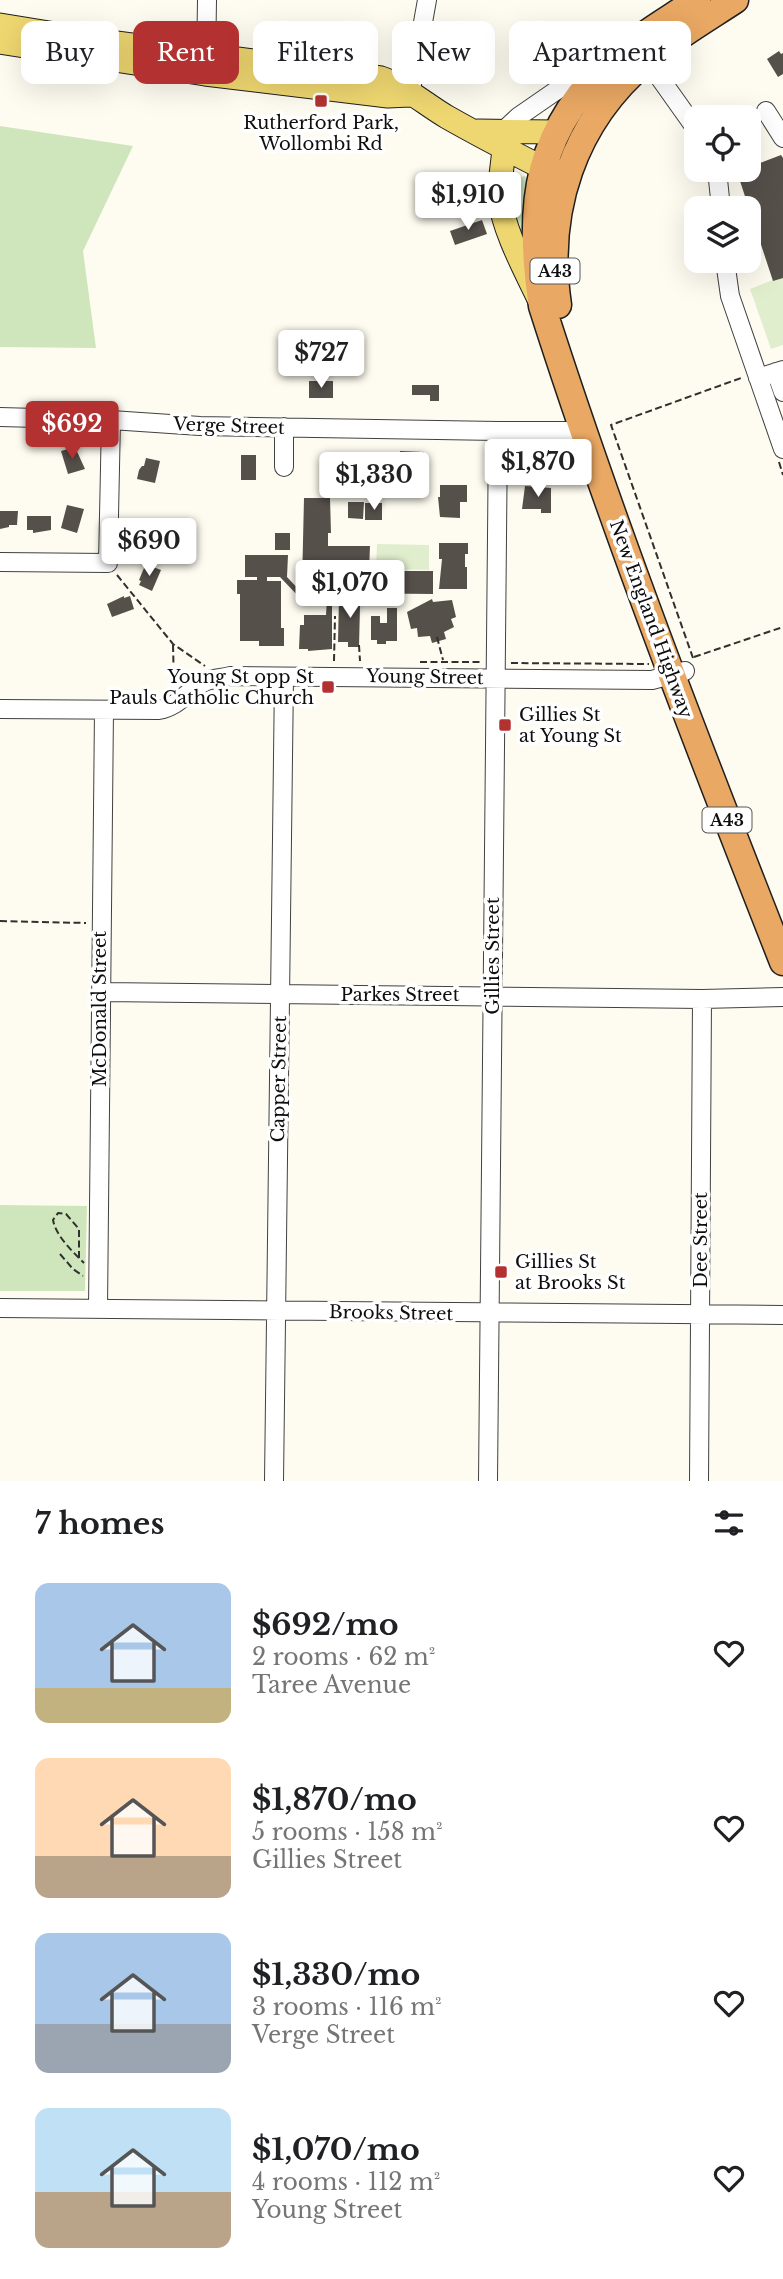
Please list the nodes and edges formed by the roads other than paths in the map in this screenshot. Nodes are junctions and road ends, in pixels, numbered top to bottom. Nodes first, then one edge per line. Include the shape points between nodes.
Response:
1 (207, 0) edge
2 (427, 0) edge
3 (697, 0) edge
4 (735, 0) edge
5 (207, 21) edge
6 (674, 21) edge
7 (691, 24) edge
8 (0, 25) edge
9 (0, 42) edge
10 (133, 51) edge
11 (133, 57) edge
12 (239, 71) edge
13 (565, 84) edge
14 (590, 84) edge
15 (619, 84) edge
16 (666, 84) edge
17 (411, 95) junction
18 (684, 111) edge
19 (766, 111) dead end
20 (558, 132) junction
21 (783, 138) edge
22 (503, 139) junction
23 (555, 174) junction
24 (726, 273) edge
25 (542, 306) junction
26 (779, 371) edge
27 (758, 378) junction
28 (783, 392) edge
29 (0, 417) edge
30 (110, 420) junction
31 (583, 426) junction
32 (284, 428) junction
33 (498, 432) junction
34 (783, 449) edge
35 (284, 467) dead end
36 (0, 562) edge
37 (683, 668) junction
38 (284, 677) junction
39 (495, 678) junction
40 (0, 709) edge
41 (104, 710) junction
42 (783, 923) edge
43 (783, 962) edge
44 (102, 992) junction
45 (281, 994) junction
46 (493, 996) junction
47 (783, 997) edge
48 (702, 999) junction
49 (0, 1308) edge
50 (98, 1309) junction
51 (276, 1312) junction
52 (491, 1314) junction
53 (783, 1315) edge
54 (701, 1316) junction
55 (274, 1481) edge
56 (488, 1481) edge
57 (699, 1481) edge

1 - 5 street
2 - 17 street
3 - 6 highway, New England Highway / A43
4 - 7 highway, New England Highway / A43
8 - 10 main road
9 - 11 main road
12 - 17 main road via 388,96
13 - 22 street via 518,117
14 - 20 highway, New England Highway / A43
15 - 23 highway, New England Highway / A43 via 572,160
16 - 18 street
17 - 22 main road via 471,131
19 - 21 street
20 - 22 main road
20 - 23 highway, New England Highway / A43
22 - 23 main road
22 - 25 main road via 500,200 520,260
23 - 25 highway, New England Highway / A43 via 537,192 534,239
23 - 37 highway, New England Highway / A43 via 559,209 554,257 568,346
24 - 27 street
25 - 31 highway, New England Highway / A43
26 - 27 street
26 - 28 street
27 - 34 street
29 - 30 street, Verge Street
30 - 32 street, Verge Street
30 - 36 street via 108,563
31 - 33 street, Verge Street
31 - 37 highway, New England Highway / A43
32 - 33 street, Verge Street
32 - 35 street
33 - 39 street, Gillies Street
37 - 39 street, Young Street via 652,680
37 - 42 highway, New England Highway / A43
37 - 43 highway, New England Highway / A43
38 - 39 street, Young Street
38 - 41 street, Young Street via 208,680 159,710
38 - 45 street, Capper Street
39 - 46 street, Gillies Street
40 - 41 street
41 - 44 street, McDonald Street
44 - 45 street, Parkes Street
44 - 50 street, McDonald Street
45 - 46 street, Parkes Street
45 - 51 street, Capper Street
46 - 48 street, Parkes Street
46 - 52 street, Gillies Street
47 - 48 street, Parkes Street
48 - 54 street, Dee Street
49 - 50 street, Brooks Street
50 - 51 street, Brooks Street
51 - 52 street, Brooks Street
51 - 55 street, Capper Street
52 - 54 street, Brooks Street
52 - 56 street, Gillies Street
53 - 54 street, Brooks Street
54 - 57 street, Dee Street

